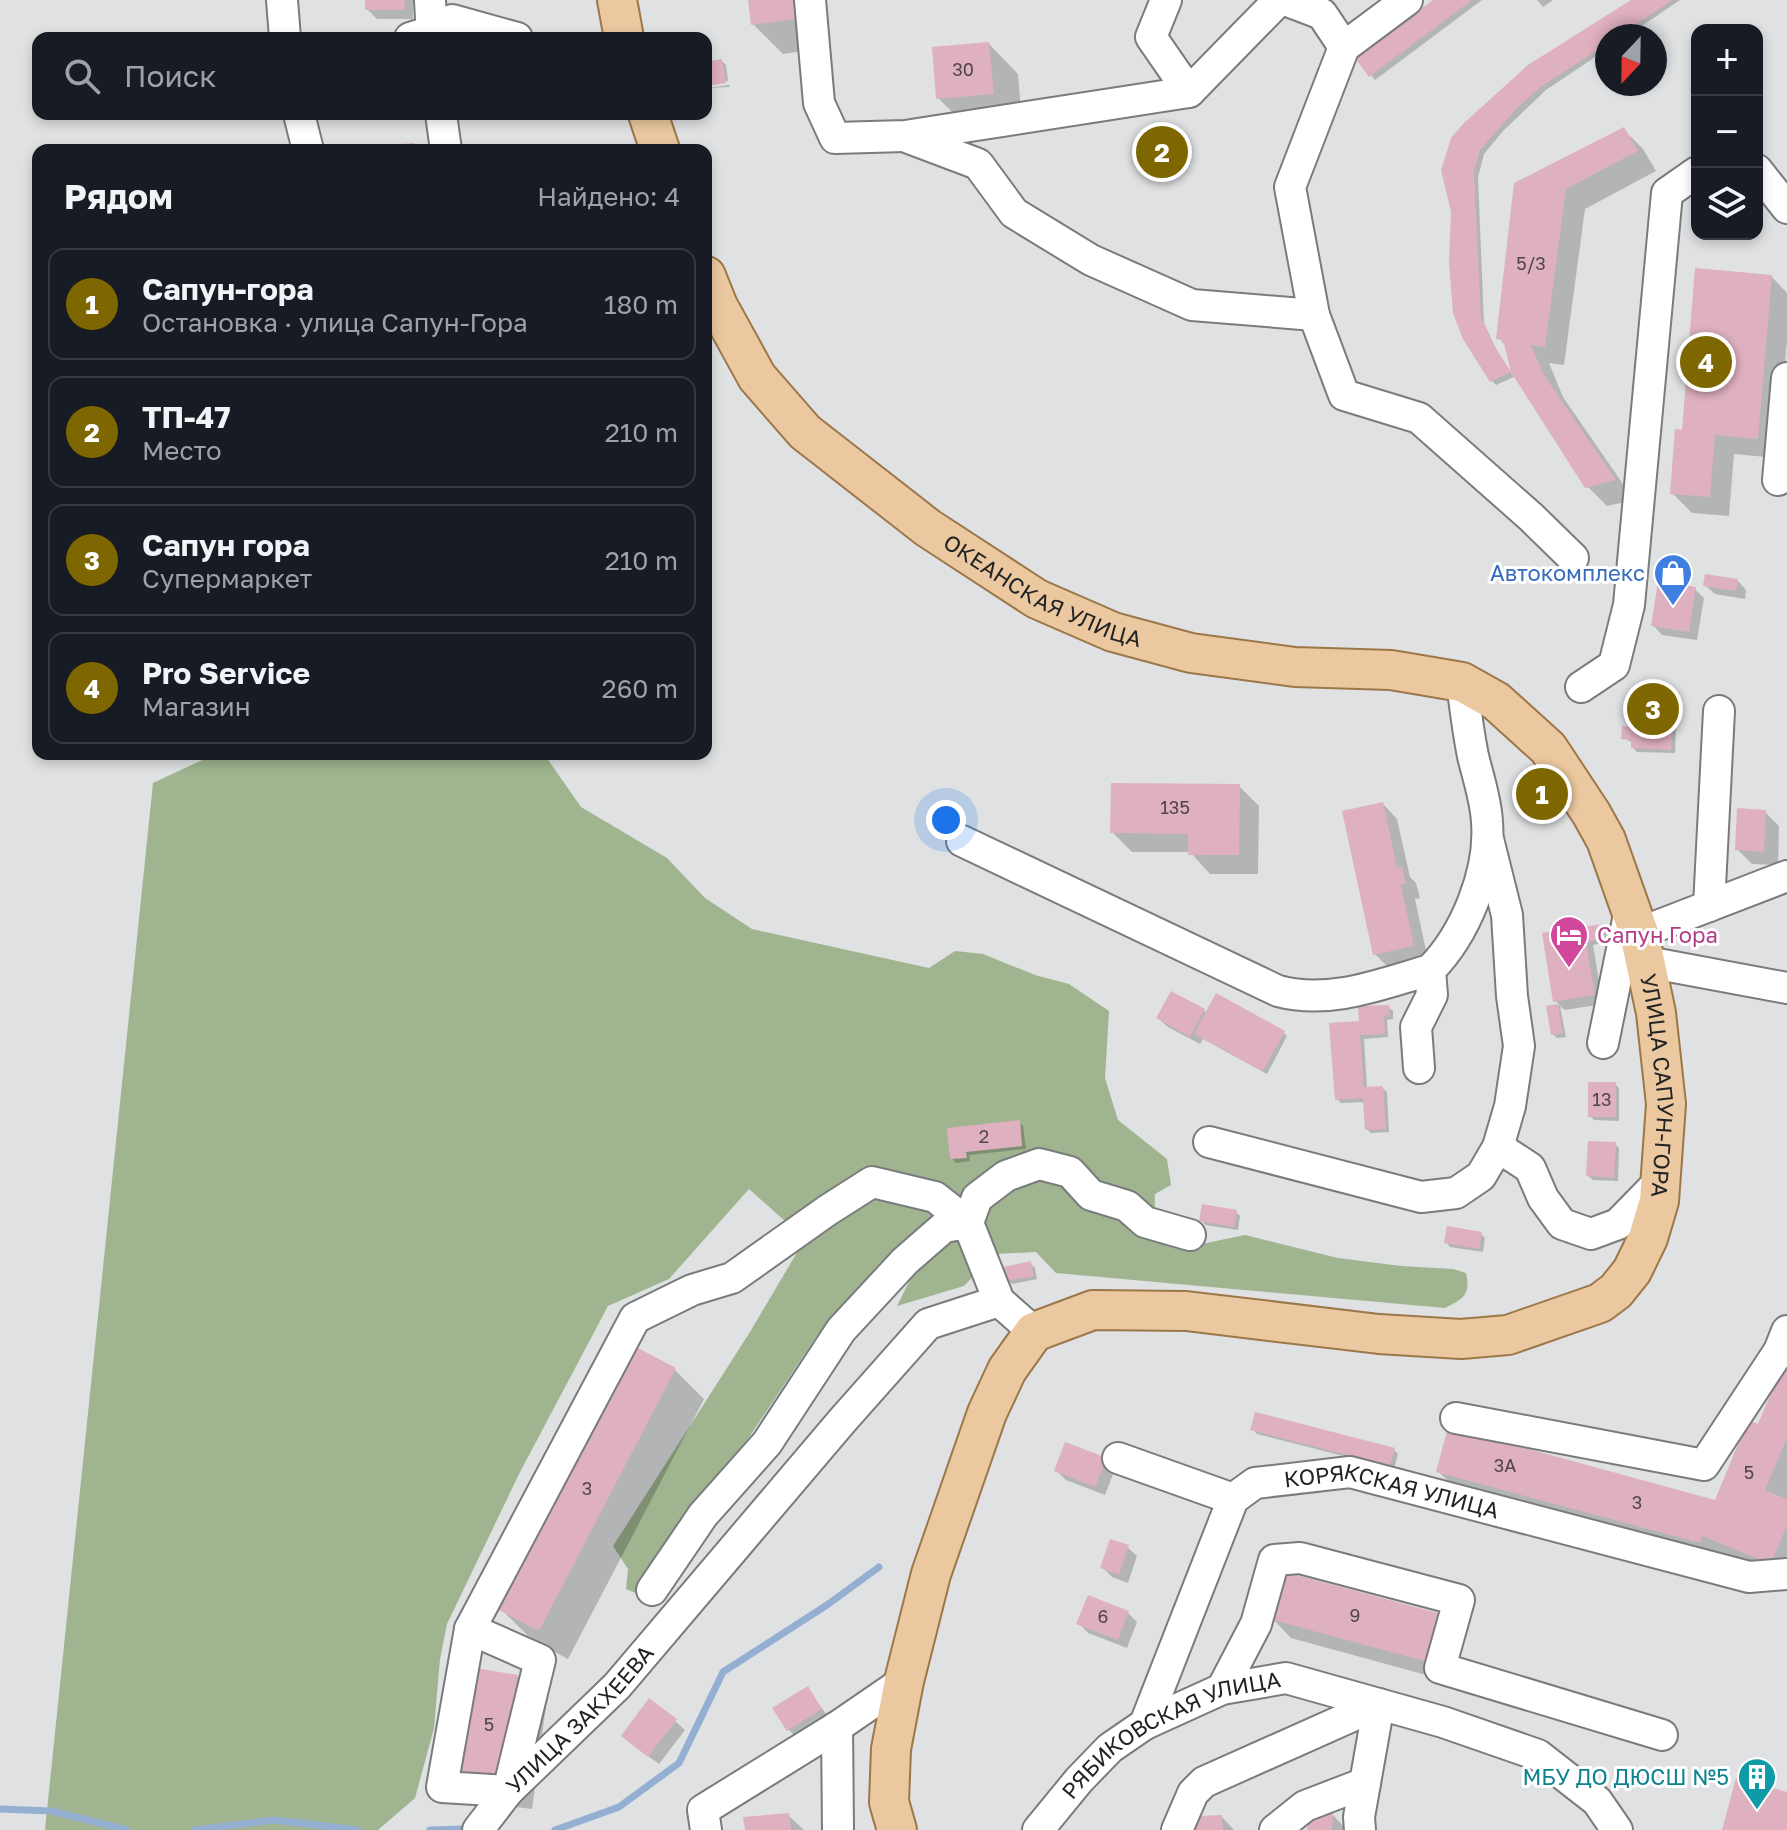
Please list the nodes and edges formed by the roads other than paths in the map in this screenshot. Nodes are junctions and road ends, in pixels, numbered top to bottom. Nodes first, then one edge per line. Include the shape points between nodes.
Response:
1 (282, 0) edge
2 (430, 0) edge
3 (617, 0) edge
4 (810, 0) edge
5 (1166, 0) edge
6 (1282, 0) edge
7 (1407, 0) edge
8 (285, 32) edge
9 (426, 32) edge
10 (432, 32) edge
11 (495, 32) edge
12 (623, 32) edge
13 (1344, 47) junction
14 (1189, 92) junction
15 (300, 120) edge
16 (442, 120) edge
17 (650, 120) edge
18 (905, 136) junction
19 (306, 144) edge
20 (445, 144) edge
21 (658, 144) edge
22 (1691, 176) edge
23 (1763, 178) edge
24 (1787, 208) edge
25 (712, 291) edge
26 (1314, 315) junction
27 (1787, 378) edge
28 (1778, 480) dead end
29 (1573, 558) dead end
30 (1462, 682) junction
31 (1581, 687) dead end
32 (1496, 701) joint
33 (1719, 711) dead end
34 (1488, 839) junction
35 (962, 841) dead end
36 (1787, 876) edge
37 (1709, 906) junction
38 (1639, 935) junction
39 (1430, 970) junction
40 (1787, 988) edge
41 (1603, 1043) dead end
42 (1419, 1068) dead end
43 (1209, 1142) dead end
44 (1498, 1147) junction
45 (1660, 1181) junction
46 (968, 1223) junction
47 (1190, 1235) dead end
48 (999, 1301) junction
49 (1787, 1331) edge
50 (1034, 1332) junction
51 (1456, 1418) dead end
52 (1118, 1458) dead end
53 (1233, 1499) junction
54 (1787, 1574) edge
55 (652, 1590) dead end
56 (470, 1629) junction
57 (904, 1681) junction
58 (1222, 1689) junction
59 (1379, 1704) junction
60 (1145, 1724) junction
61 (837, 1727) junction
62 (1662, 1735) dead end
63 (1365, 1783) junction
64 (508, 1791) junction
65 (478, 1830) edge
66 (706, 1830) edge
67 (838, 1830) edge
68 (897, 1830) edge
69 (1038, 1830) edge
70 (1177, 1830) edge
71 (1275, 1830) edge
72 (1360, 1830) edge
73 (1617, 1830) edge

1 - 8 street
2 - 9 street
3 - 12 main road
4 - 18 street via 819,103 835,138
5 - 14 street via 1151,37
6 - 13 street via 1322,14
6 - 14 street
7 - 13 street
10 - 11 street via 452,20
13 - 26 street via 1290,187
14 - 18 street
15 - 19 street
16 - 20 street
17 - 21 main road
18 - 26 street via 978,164 1014,213 1091,260 1192,305
22 - 31 street via 1667,193 1629,605 1614,665
23 - 24 street
25 - 30 main road, ОКЕАНСКАЯ УЛИЦА via 757,377 805,432 928,528 1037,599 1113,632 1191,653 1295,667 1391,670
26 - 29 street via 1344,395 1419,418
27 - 28 street
30 - 32 main road, ОКЕАНСКАЯ УЛИЦА
30 - 34 street
32 - 38 main road, УЛИЦА САПУН-ГОРА via 1548,748 1591,813 1606,840
33 - 37 street
34 - 39 street via 1469,907 1448,949
34 - 44 street via 1507,915 1519,1046
35 - 39 street via 1278,991 1325,996
36 - 37 street
37 - 38 street
38 - 40 street
38 - 41 street
38 - 45 main road, УЛИЦА САПУН-ГОРА via 1656,1013 1666,1104
39 - 42 street via 1432,995 1416,1027
43 - 44 street via 1421,1197 1456,1193 1481,1176
44 - 45 street via 1530,1168 1562,1224 1591,1234 1618,1224
45 - 50 main road, УЛИЦА САПУН-ГОРА via 1648,1238 1616,1291 1600,1303 1508,1335 1420,1337 1186,1311 1093,1310
46 - 47 street via 977,1198 1006,1176 1039,1164 1070,1172 1091,1195 1127,1206 1145,1222
46 - 48 street
46 - 55 street via 944,1227 841,1330 767,1443 703,1515
46 - 56 street, УЛИЦА ЗАКХЕЕВА via 935,1197 872,1182 732,1278 692,1290 635,1318
48 - 50 street
48 - 64 street, УЛИЦА ЗАКХЕЕВА via 928,1324 617,1686
49 - 51 street via 1704,1465
50 - 57 main road via 1007,1370 987,1413 931,1574
52 - 53 street
53 - 54 street, КОРЯКСКАЯ УЛИЦА via 1255,1483 1350,1472 1749,1577
53 - 60 street
56 - 64 street via 540,1660
56 - 64 street, УЛИЦА ЗАКХЕЕВА via 442,1787
57 - 61 street
57 - 68 main road via 889,1789
58 - 59 street, РЯБИКОВСКАЯ УЛИЦА via 1286,1678
58 - 60 street, РЯБИКОВСКАЯ УЛИЦА
58 - 62 street via 1256,1624 1274,1560 1300,1558 1459,1600 1440,1668
59 - 63 street
59 - 70 street via 1204,1782 1193,1793
59 - 73 street, РЯБИКОВСКАЯ УЛИЦА via 1538,1755 1597,1801
60 - 69 street, РЯБИКОВСКАЯ УЛИЦА via 1110,1748
61 - 66 street via 703,1810
61 - 67 street
63 - 71 street via 1305,1806
63 - 72 street
64 - 65 street

